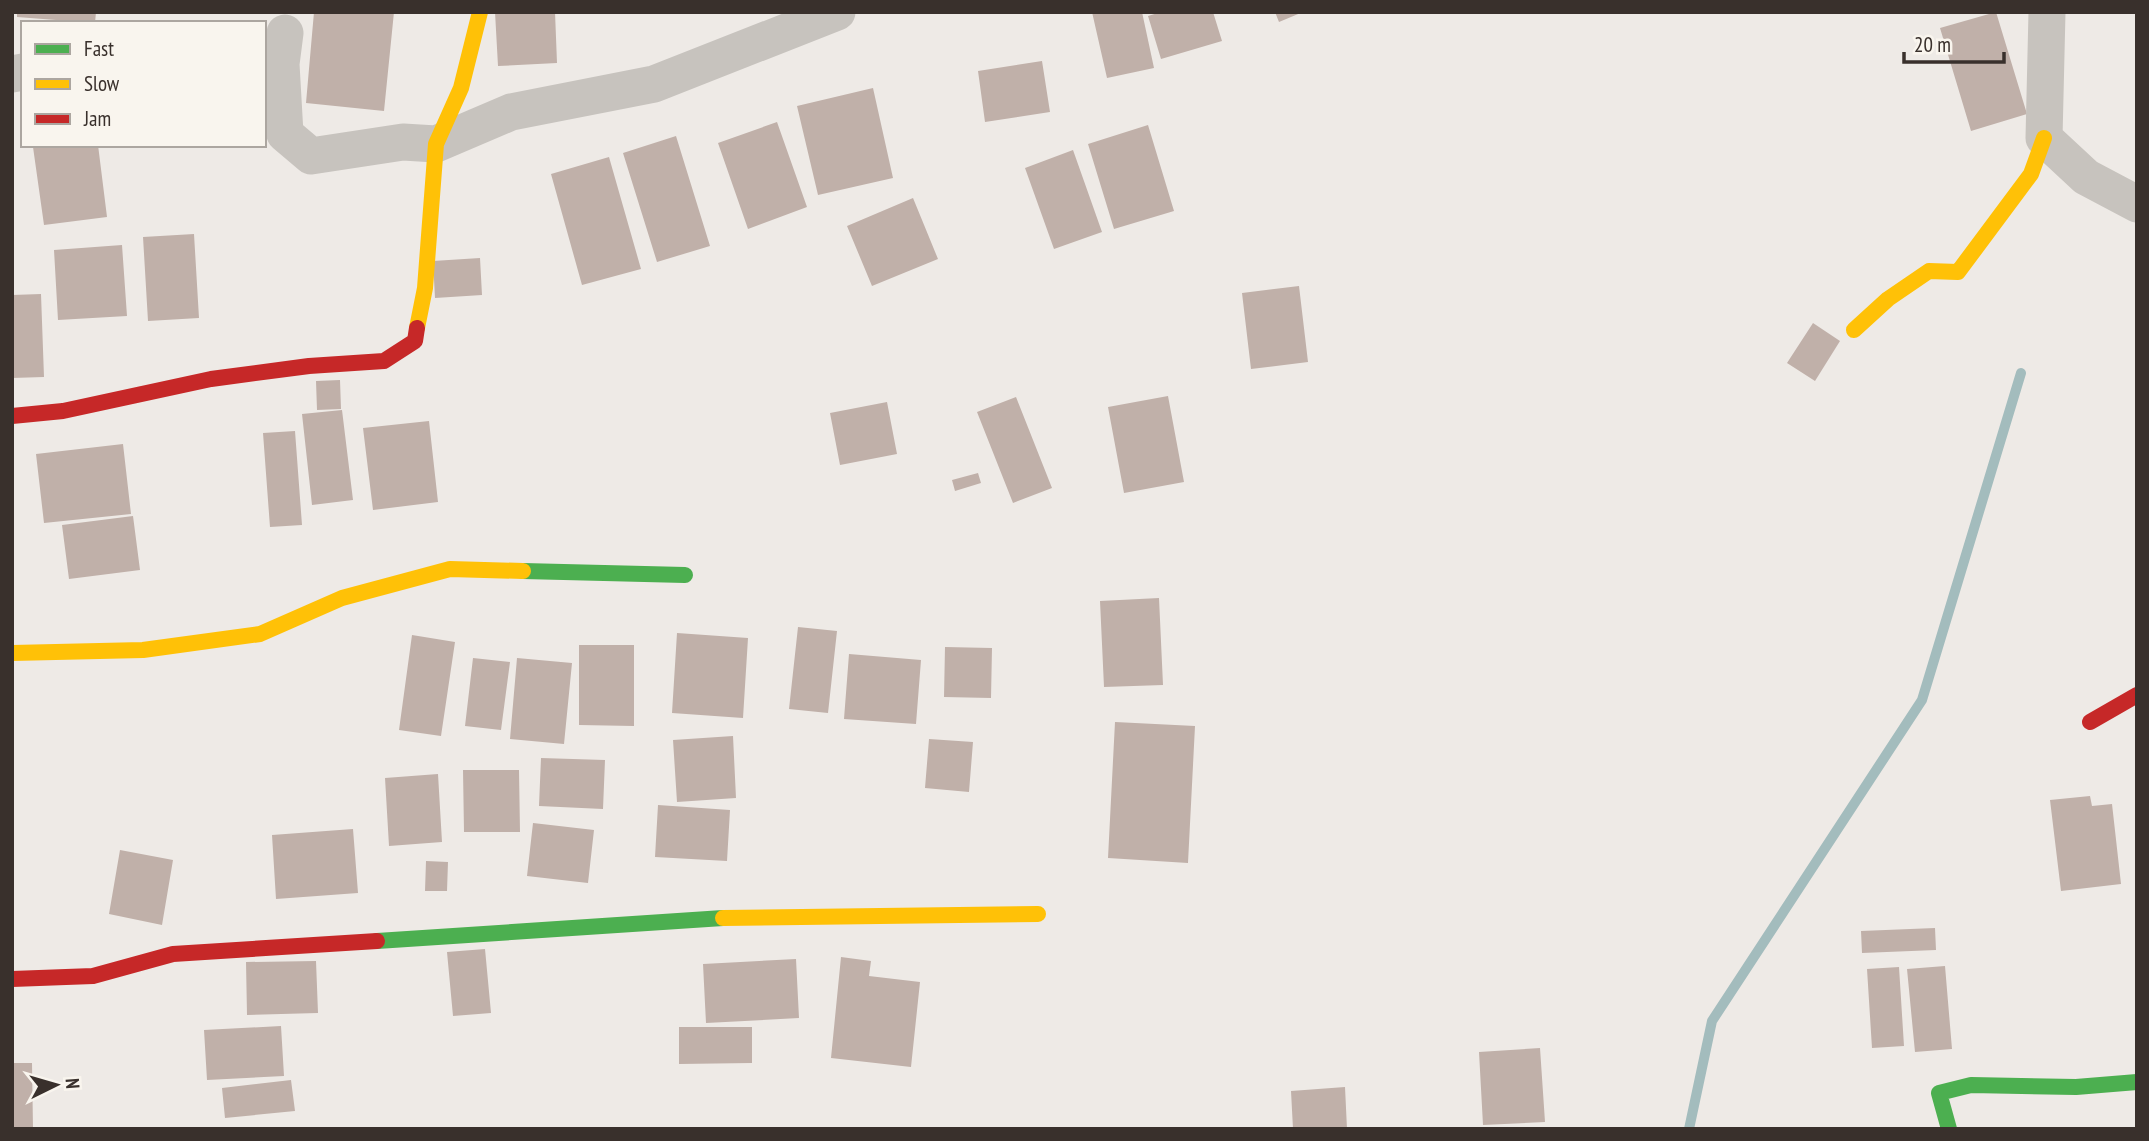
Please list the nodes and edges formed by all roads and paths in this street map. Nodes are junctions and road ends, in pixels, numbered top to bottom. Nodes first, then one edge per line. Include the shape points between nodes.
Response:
1 (480, 12) edge
2 (838, 12) edge
3 (2047, 12) edge
4 (279, 27) edge
5 (2044, 138) junction
6 (436, 144) junction
7 (2137, 204) edge
8 (1854, 330) dead end
9 (12, 416) edge
10 (685, 575) dead end
11 (12, 653) edge
12 (2137, 695) edge
13 (2090, 722) dead end
14 (1038, 914) dead end
15 (12, 979) edge
16 (2137, 1082) edge
17 (1949, 1129) edge

1 - 6 street via 461,88
2 - 6 street via 653,84 511,112
3 - 5 street
4 - 6 street via 285,134 311,156 403,142
5 - 7 street via 2086,177
5 - 8 street via 2031,174 1958,272 1929,271
6 - 9 street via 425,288 415,341 384,360 211,379 63,411
10 - 11 street via 450,569 342,597 260,634 144,650
12 - 13 street
14 - 15 street via 707,918 173,954 93,976
16 - 17 street via 2076,1087 1971,1085 1939,1093

